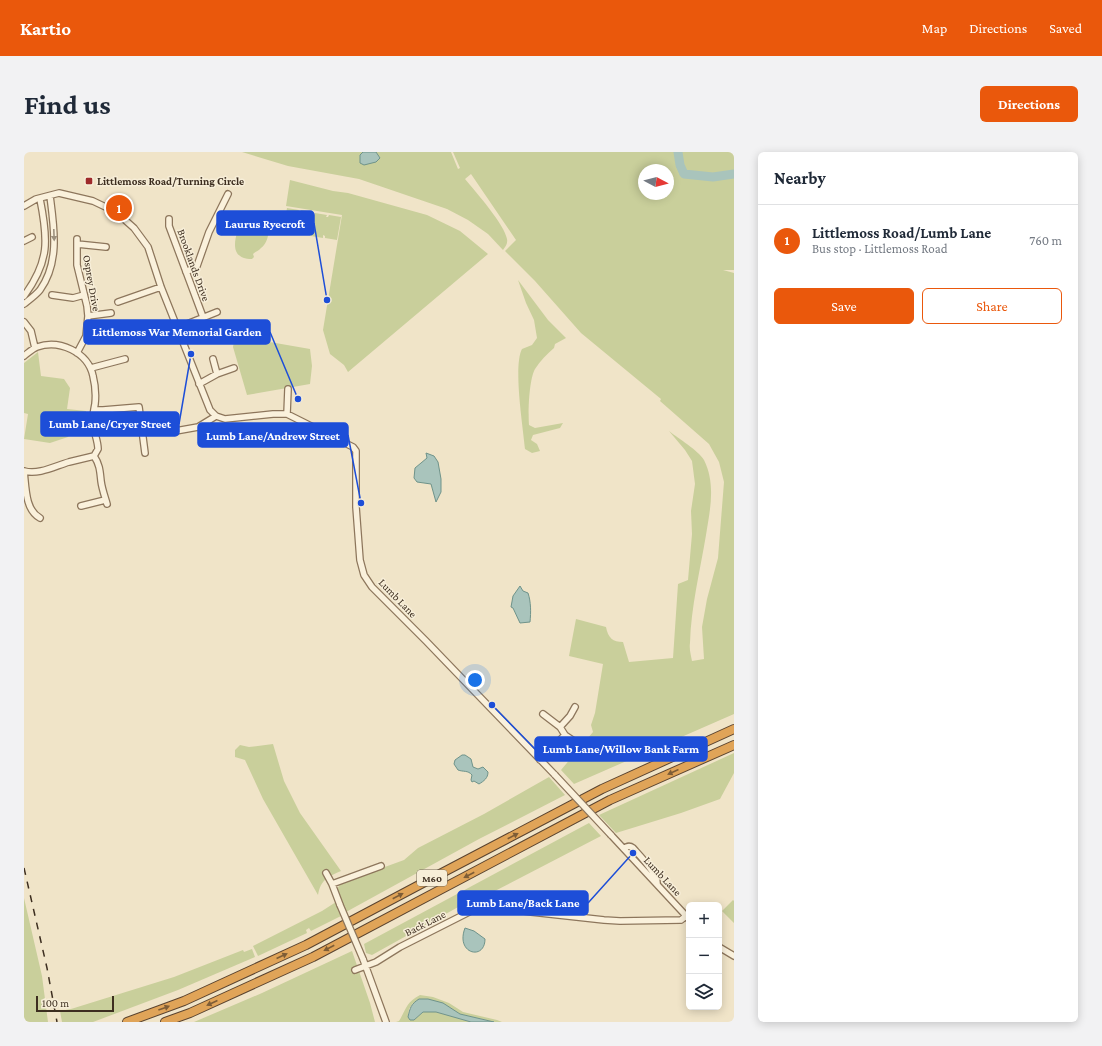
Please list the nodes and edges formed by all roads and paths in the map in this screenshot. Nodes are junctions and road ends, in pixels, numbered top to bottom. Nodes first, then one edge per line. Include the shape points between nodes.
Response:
1 (228, 194) dead end
2 (50, 196) junction
3 (40, 199) junction
4 (24, 206) edge
5 (169, 220) dead end
6 (32, 237) dead end
7 (24, 241) edge
8 (106, 247) dead end
9 (186, 272) junction
10 (161, 287) junction
11 (52, 295) dead end
12 (84, 295) junction
13 (24, 296) edge
14 (118, 302) dead end
15 (24, 304) edge
16 (217, 312) dead end
17 (111, 313) dead end
18 (88, 316) junction
19 (202, 317) junction
20 (24, 322) edge
21 (177, 328) junction
22 (35, 348) junction
23 (77, 353) junction
24 (24, 356) edge
25 (125, 359) dead end
26 (213, 359) dead end
27 (91, 368) junction
28 (234, 368) dead end
29 (217, 374) junction
30 (199, 384) junction
31 (288, 389) dead end
32 (146, 406) dead end
33 (139, 407) junction
34 (94, 410) junction
35 (287, 414) junction
36 (216, 416) junction
37 (170, 432) dead end
38 (145, 453) dead end
39 (94, 456) junction
40 (26, 472) edge
41 (82, 506) dead end
42 (40, 518) dead end
43 (576, 706) dead end
44 (543, 714) dead end
45 (560, 727) junction
46 (734, 729) edge
47 (565, 735) junction
48 (578, 743) dead end
49 (734, 745) edge
50 (540, 760) junction
51 (381, 866) dead end
52 (326, 873) dead end
53 (332, 884) junction
54 (686, 916) edge
55 (686, 919) edge
56 (722, 949) edge
57 (734, 956) edge
58 (366, 967) junction
59 (355, 970) dead end
60 (127, 1022) edge
61 (165, 1022) edge
62 (386, 1022) edge

1 - 9 street via 209,232 197,266
2 - 3 street
2 - 10 street via 60,193 93,201 116,212 134,228 148,247
2 -> 15 street via 54,235 51,264 47,278 39,291
3 - 4 street
3 - 13 street via 45,231 42,266
5 - 9 street, Brooklands Drive
6 - 7 street
8 - 12 street, Osprey Drive via 77,241 77,266
9 - 19 street, Brooklands Drive
10 - 14 street
10 - 21 street
11 - 12 street via 73,298
12 - 18 street, Osprey Drive
16 - 19 street
17 - 18 street
18 - 23 street, Osprey Drive via 86,336
19 - 21 street
20 - 22 street via 31,331
21 - 30 street
22 - 23 street via 44,345 56,346
22 - 24 street
23 - 27 street
25 - 27 street
26 - 29 street
27 - 34 street via 94,376
28 - 29 street
29 - 30 street
30 - 36 street via 210,410
31 - 35 street
32 - 33 street
33 - 34 street
33 - 38 street
34 - 39 street via 93,422 98,449
35 - 36 street, Lumb Lane via 225,419
35 - 50 street, Lumb Lane via 353,447 356,451 356,507 360,560 364,576
36 - 37 street via 198,427
39 - 40 street via 49,469
39 - 41 street via 100,469 106,502
40 - 42 street via 30,508
43 - 45 street
44 - 45 street
45 - 47 street
60 -> 46 highway, M60 via 184,1001 306,945 602,789
47 - 48 street
47 - 50 street
49 -> 61 highway, M60 via 610,800 313,957
50 - 54 street, Lumb Lane, bridge
51 - 53 street
52 - 53 street
53 - 58 street, bridge
55 - 58 street, Back Lane via 620,921 481,906
56 - 57 street
58 - 59 street, Back Lane
58 - 62 street

